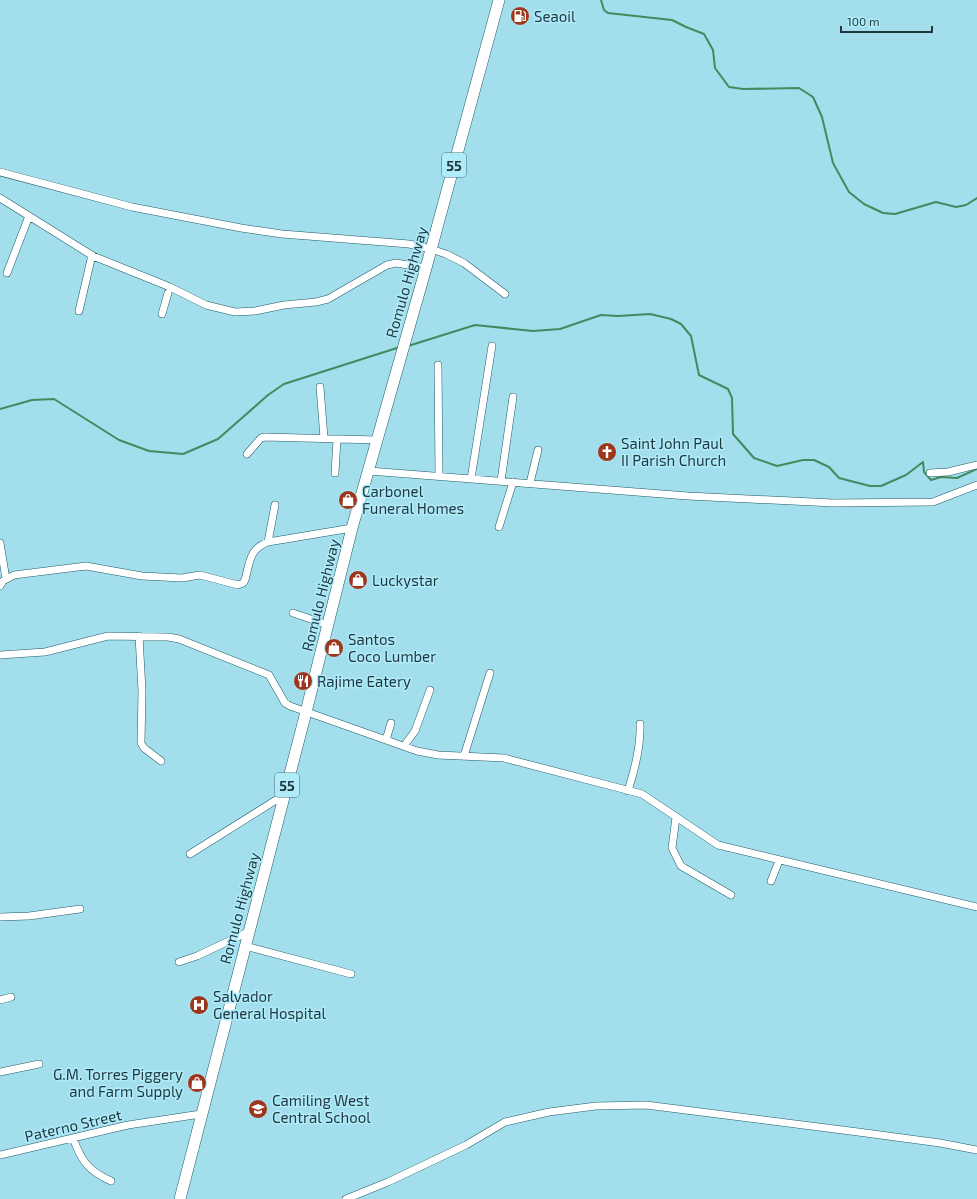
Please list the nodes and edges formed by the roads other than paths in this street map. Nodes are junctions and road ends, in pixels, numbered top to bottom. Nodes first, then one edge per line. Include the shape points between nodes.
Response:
1 (499, 0) edge
2 (0, 172) edge
3 (0, 198) edge
4 (29, 216) junction
5 (431, 249) junction
6 (92, 255) junction
7 (426, 268) junction
8 (7, 273) dead end
9 (169, 290) junction
10 (505, 294) dead end
11 (79, 311) dead end
12 (162, 314) dead end
13 (492, 346) dead end
14 (438, 365) dead end
15 (320, 387) dead end
16 (513, 396) dead end
17 (324, 438) junction
18 (337, 439) junction
19 (377, 440) junction
20 (538, 450) dead end
21 (247, 454) dead end
22 (977, 465) edge
23 (369, 471) junction
24 (335, 473) dead end
25 (930, 473) dead end
26 (439, 476) junction
27 (471, 479) junction
28 (501, 481) junction
29 (513, 482) junction
30 (530, 483) junction
31 (977, 485) edge
32 (275, 505) dead end
33 (499, 527) dead end
34 (352, 528) junction
35 (268, 542) junction
36 (0, 543) edge
37 (6, 579) junction
38 (0, 586) edge
39 (293, 614) dead end
40 (328, 625) junction
41 (140, 636) junction
42 (0, 656) edge
43 (490, 673) dead end
44 (430, 690) dead end
45 (306, 712) junction
46 (391, 722) dead end
47 (640, 724) dead end
48 (386, 740) junction
49 (404, 746) junction
50 (464, 756) junction
51 (161, 761) dead end
52 (628, 790) junction
53 (284, 795) junction
54 (676, 817) junction
55 (190, 854) dead end
56 (779, 861) junction
57 (771, 881) dead end
58 (731, 895) dead end
59 (977, 907) edge
60 (80, 910) dead end
61 (0, 917) edge
62 (248, 932) junction
63 (245, 946) junction
64 (179, 962) dead end
65 (351, 974) dead end
66 (11, 997) dead end
67 (0, 1000) edge
68 (39, 1064) dead end
69 (0, 1072) edge
70 (200, 1114) junction
71 (72, 1138) junction
72 (977, 1150) edge
73 (0, 1155) edge
74 (111, 1181) dead end
75 (180, 1199) edge
76 (346, 1199) edge

1 - 5 highway, Romulo Highway / 55
2 - 5 street via 132,207 241,228 282,234 409,244
3 - 4 street
4 - 6 street
4 - 8 street
5 - 7 highway, Romulo Highway / 55
5 - 10 street via 464,263
6 - 9 street
6 - 11 street
7 - 9 street via 396,263 387,265 328,299 255,311 235,312 206,305
7 - 19 highway, Romulo Highway / 55
9 - 12 street
13 - 27 street
14 - 26 street
15 - 17 street
16 - 28 street
17 - 18 street
17 - 21 street via 261,438
18 - 19 street
18 - 24 street
19 - 23 highway, Romulo Highway / 55
20 - 30 street
22 - 25 street via 948,472
23 - 26 street
23 - 34 highway, Romulo Highway / 55
26 - 27 street
27 - 28 street
28 - 29 street
29 - 30 street
29 - 33 street
30 - 31 street via 695,496 832,503 921,503 946,498
32 - 35 street
34 - 35 street
34 - 40 highway, Romulo Highway / 55
35 - 37 street via 255,549 245,580 238,585 200,575 182,578 142,576 86,566 24,573
36 - 37 street
37 - 38 street
39 - 40 street
40 - 45 highway, Romulo Highway / 55
41 - 42 street via 108,636 46,652
41 - 45 street via 168,636 179,639 258,669 269,675 285,703
41 - 51 street via 141,743
43 - 50 street
44 - 49 street via 415,731
45 - 48 street
45 - 53 highway, Romulo Highway / 55
46 - 48 street
47 - 52 street via 641,737
48 - 49 street
49 - 50 street via 429,754
50 - 52 street via 504,758
52 - 54 street via 646,796
53 - 55 street
53 - 62 highway, Romulo Highway / 55
54 - 56 street via 718,845
54 - 58 street via 672,848 681,866
56 - 57 street
56 - 59 street
60 - 61 street
62 - 63 highway, Romulo Highway / 55
62 - 64 street
63 - 65 street
63 - 70 highway, Romulo Highway / 55
66 - 67 street
68 - 69 street
70 - 71 street, Paterno Street via 128,1125
70 - 75 highway, Romulo Highway / 55
71 - 73 street, Paterno Street
71 - 74 street via 81,1160
72 - 76 street via 671,1108 624,1104 596,1106 549,1112 505,1122 466,1145

